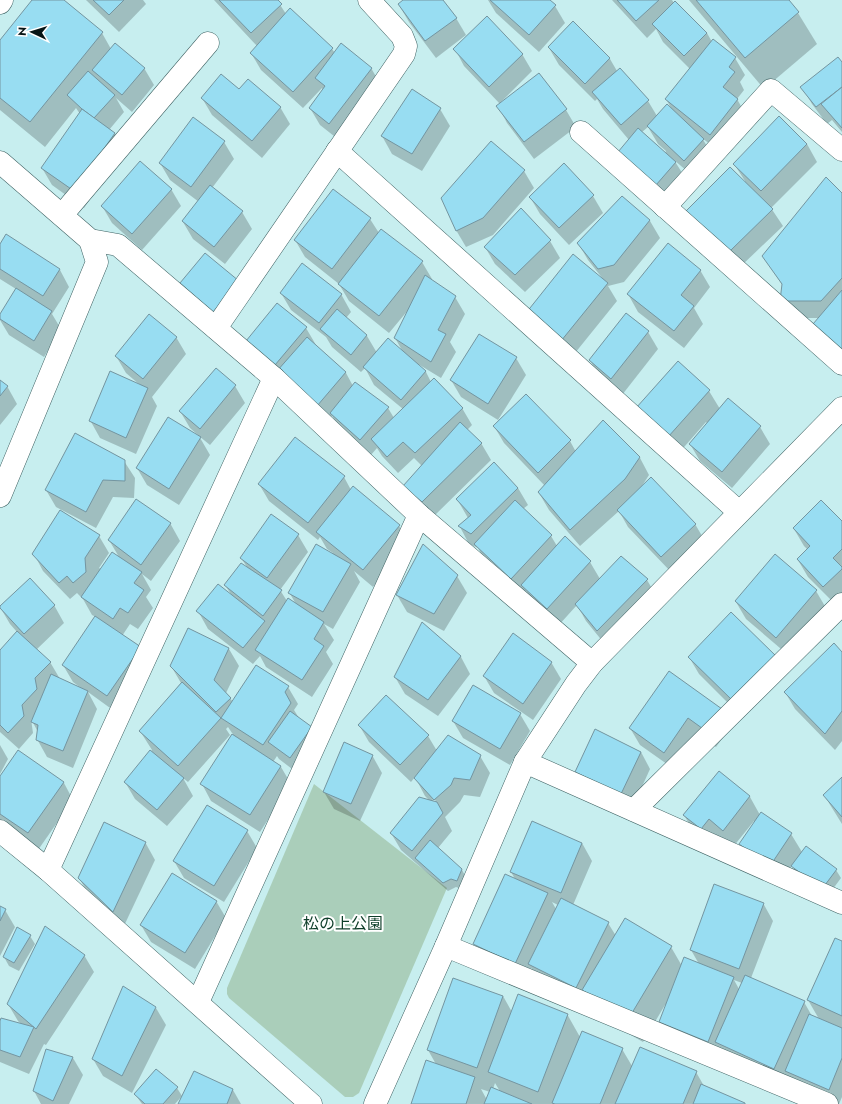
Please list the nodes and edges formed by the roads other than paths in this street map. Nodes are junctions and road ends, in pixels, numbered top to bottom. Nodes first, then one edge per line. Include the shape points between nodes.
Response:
1 (2, 0) edge
2 (369, 0) edge
3 (0, 3) edge
4 (208, 43) dead end
5 (581, 132) dead end
6 (842, 150) edge
7 (337, 151) junction
8 (0, 162) edge
9 (665, 207) junction
10 (62, 215) junction
11 (90, 240) junction
12 (216, 328) junction
13 (842, 364) edge
14 (274, 378) junction
15 (842, 408) edge
16 (0, 496) edge
17 (739, 512) junction
18 (419, 515) junction
19 (842, 604) edge
20 (592, 663) junction
21 (525, 762) junction
22 (634, 810) junction
23 (0, 831) edge
24 (48, 870) junction
25 (842, 902) edge
26 (446, 946) junction
27 (198, 1002) junction
28 (311, 1104) edge
29 (375, 1104) edge
30 (827, 1104) edge

1 - 3 street
2 - 7 street via 402,36 406,46 404,54
4 - 10 street
5 - 9 street
6 - 9 street via 771,90
7 - 12 street
7 - 17 street
8 - 10 street
9 - 13 street
10 - 11 street
11 - 12 street via 118,245
11 - 16 street via 97,262
12 - 14 street
14 - 18 street
14 - 24 street
15 - 17 street
17 - 20 street
18 - 20 street
18 - 27 street
19 - 22 street
20 - 21 street
21 - 22 street
21 - 26 street
22 - 25 street
23 - 24 street
24 - 27 street
26 - 29 street
26 - 30 street
27 - 28 street

